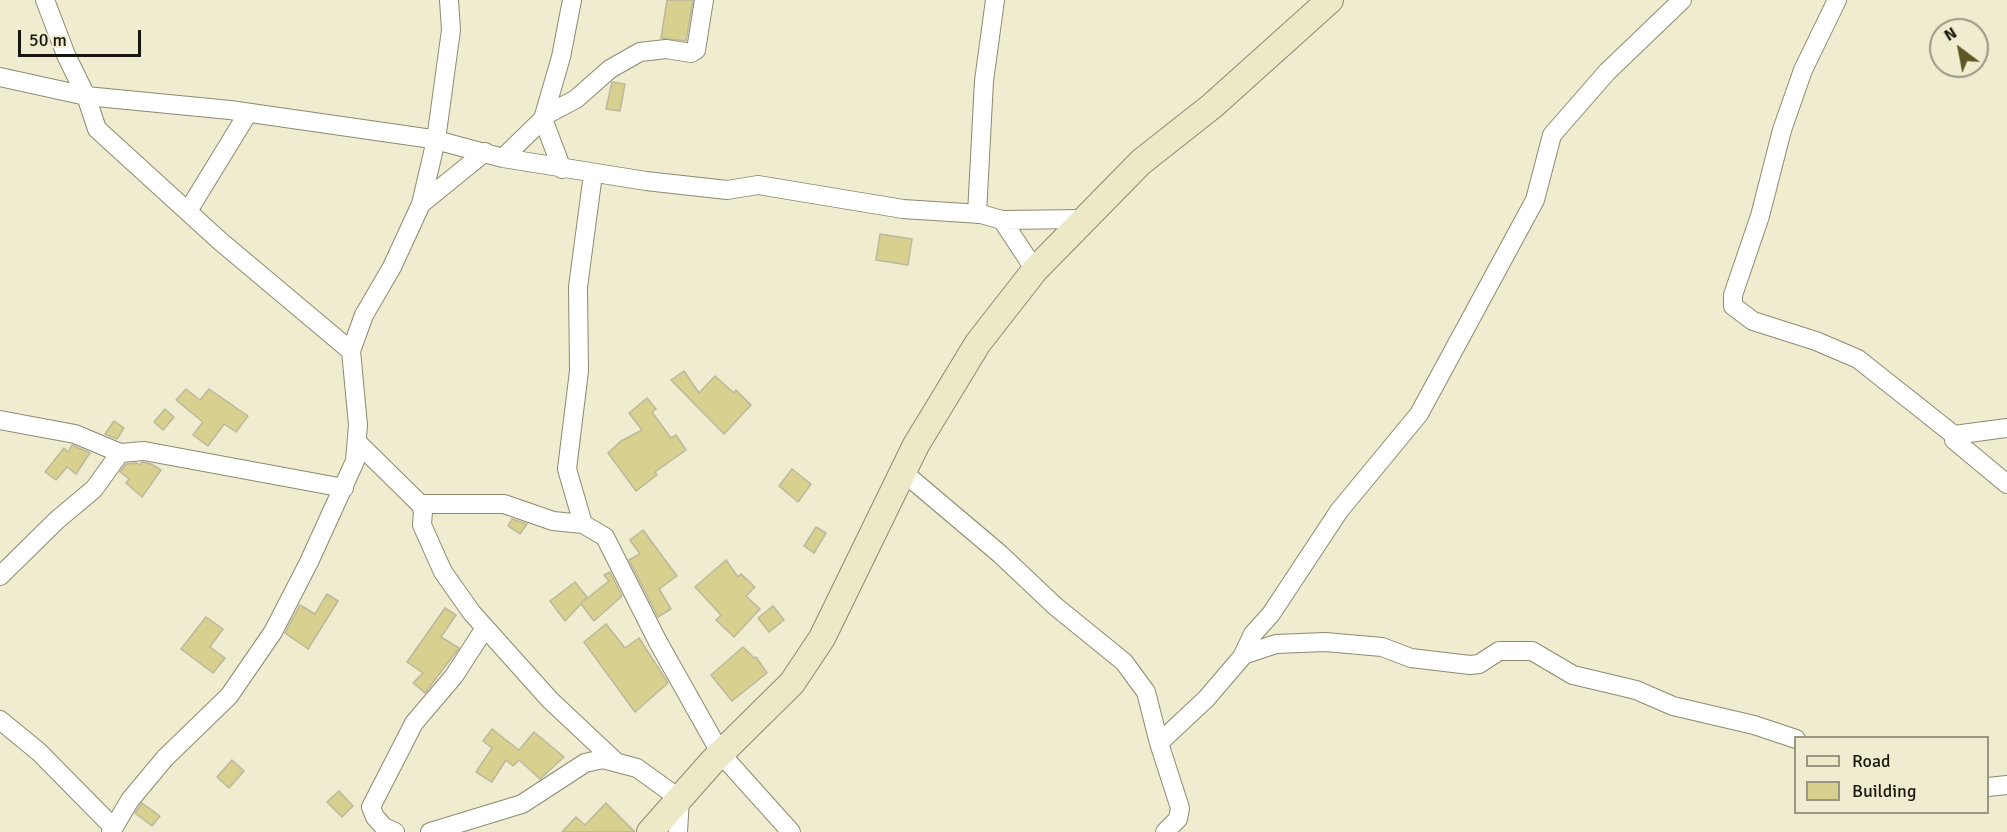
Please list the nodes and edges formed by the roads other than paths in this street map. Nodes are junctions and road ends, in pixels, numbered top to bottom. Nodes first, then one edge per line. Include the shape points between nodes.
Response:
1 (45, 0) edge
2 (449, 0) edge
3 (572, 0) edge
4 (704, 0) edge
5 (995, 0) edge
6 (1330, 0) edge
7 (1682, 0) edge
8 (1837, 0) edge
9 (0, 77) edge
10 (86, 96) junction
11 (248, 113) junction
12 (543, 117) junction
13 (436, 140) junction
14 (485, 152) junction
15 (503, 158) junction
16 (562, 169) junction
17 (593, 174) junction
18 (421, 204) junction
19 (188, 211) junction
20 (977, 214) junction
21 (1082, 219) junction
22 (1002, 220) junction
23 (1035, 270) junction
24 (351, 351) junction
25 (0, 420) edge
26 (2007, 428) edge
27 (1954, 435) junction
28 (357, 442) junction
29 (120, 453) junction
30 (903, 472) junction
31 (2007, 484) edge
32 (344, 488) junction
33 (420, 504) junction
34 (583, 524) junction
35 (0, 576) edge
36 (485, 628) junction
37 (1243, 655) junction
38 (0, 720) edge
39 (1794, 738) edge
40 (1159, 743) junction
41 (721, 754) junction
42 (615, 760) junction
43 (2007, 785) edge
44 (1989, 788) edge
45 (680, 799) junction
46 (112, 830) edge
47 (683, 830) edge
48 (395, 832) edge
49 (430, 832) edge
50 (650, 832) edge
51 (791, 832) edge
52 (1165, 832) edge

1 - 10 street
2 - 13 street via 451,30
3 - 12 street via 561,57
4 - 12 street via 696,50 640,52 610,69 576,99
5 - 20 street via 984,81
6 - 21 street via 1212,106 1141,162
7 - 37 street via 1607,72 1552,135 1535,200 1419,414 1338,511 1271,614 1253,634
8 - 27 street via 1803,70 1782,130 1733,306 1753,321 1858,359
9 - 10 street
10 - 11 street
10 - 19 street via 97,129
11 - 13 street
11 - 19 street
12 - 15 street
12 - 16 street
13 - 14 street
13 - 18 street
14 - 15 street
14 - 18 street
15 - 16 street
16 - 17 street
17 - 20 street via 727,190 758,185 903,209
17 - 34 street via 578,287 579,371 567,469
18 - 24 street via 364,315
19 - 24 street
20 - 22 street
21 - 22 street
21 - 23 street
22 - 23 street
23 - 30 street via 978,344
24 - 28 street
25 - 29 street via 75,434
26 - 27 street
27 - 31 street via 1954,440
28 - 32 street via 355,461
28 - 33 street
29 - 32 street via 155,452
29 - 35 street via 94,489
30 - 40 street via 1124,662 1146,692
30 - 41 street via 822,638 792,683
32 - 46 street via 273,632 229,696 165,758 130,800
33 - 34 street via 504,504 553,521
33 - 36 street via 423,525 443,572
34 - 41 street via 605,537
36 - 42 street via 550,700
36 - 48 street via 454,676 414,723 371,807 375,817
37 - 39 street via 1276,644 1325,642 1382,647 1411,658 1470,665 1500,651 1539,652 1573,675
37 - 40 street via 1206,699
38 - 46 street via 39,752
40 - 52 street via 1180,808 1178,819
41 - 45 street
41 - 51 street
42 - 45 street via 637,768
42 - 49 street via 585,763 522,804
43 - 44 street
45 - 47 street
45 - 50 street

